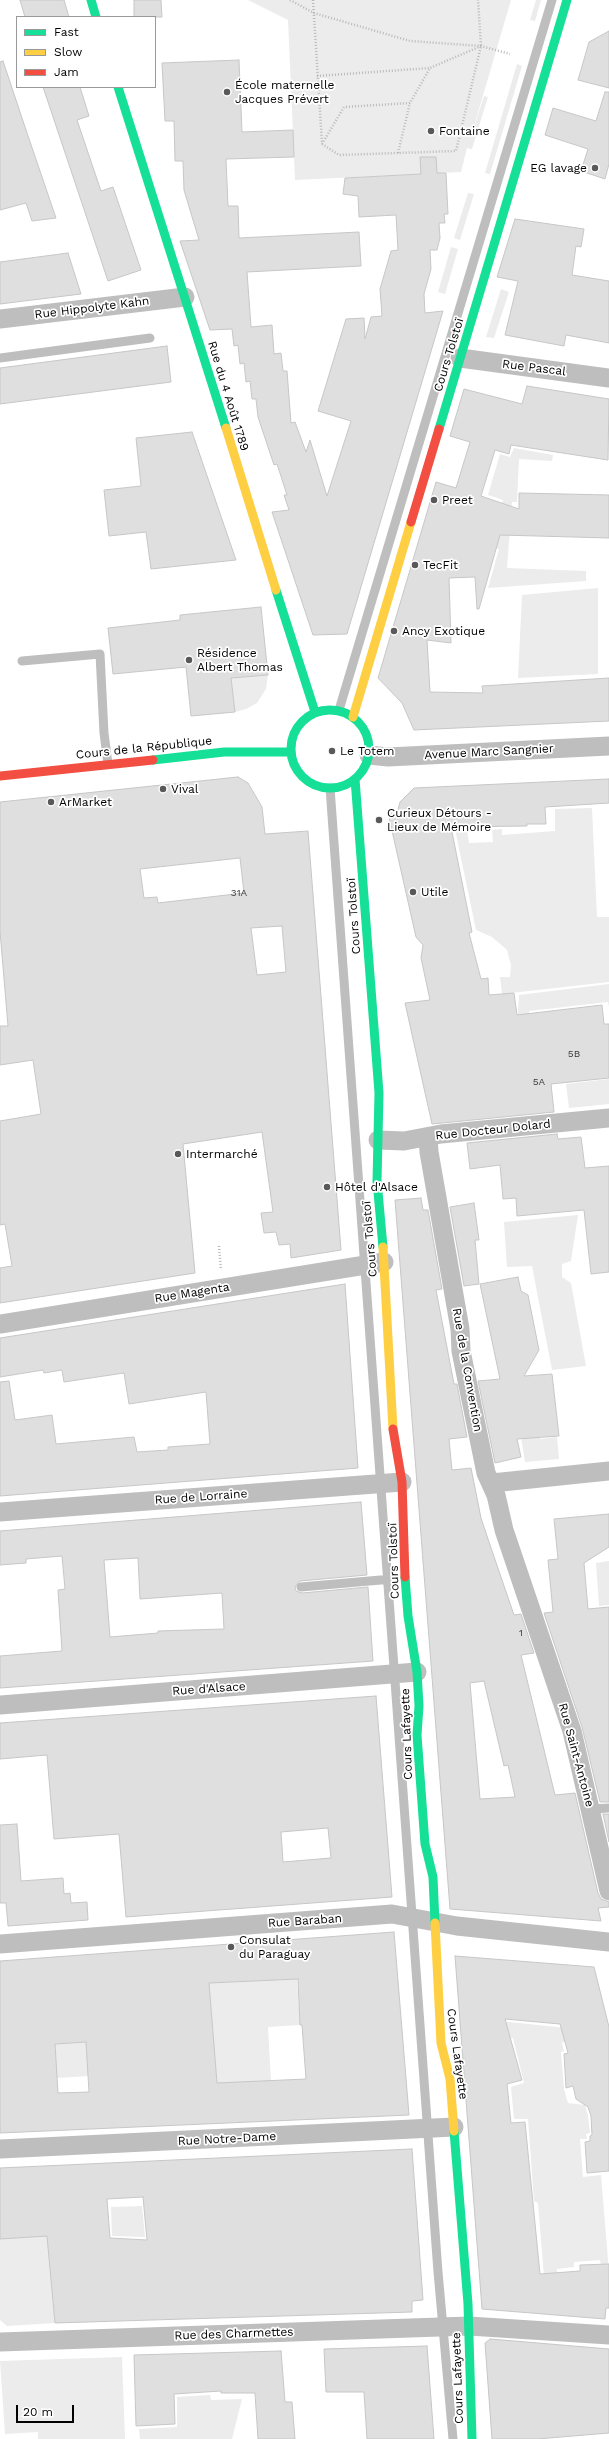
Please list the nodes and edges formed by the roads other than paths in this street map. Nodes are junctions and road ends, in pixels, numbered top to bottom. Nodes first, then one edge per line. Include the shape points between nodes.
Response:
1 (91, 0) edge
2 (552, 0) edge
3 (567, 0) edge
4 (96, 16) edge
5 (118, 88) edge
6 (185, 297) junction
7 (0, 320) edge
8 (150, 338) dead end
9 (0, 358) edge
10 (460, 358) junction
11 (609, 378) edge
12 (22, 661) dead end
13 (339, 710) junction
14 (315, 712) junction
15 (353, 716) junction
16 (609, 746) edge
17 (291, 752) junction
18 (369, 755) junction
19 (108, 764) junction
20 (0, 776) edge
21 (355, 779) junction
22 (330, 788) junction
23 (609, 1118) edge
24 (428, 1137) junction
25 (378, 1140) junction
26 (384, 1262) junction
27 (363, 1266) junction
28 (0, 1324) edge
29 (609, 1471) edge
30 (402, 1482) junction
31 (380, 1483) junction
32 (492, 1483) junction
33 (0, 1512) edge
34 (405, 1578) junction
35 (387, 1579) junction
36 (301, 1587) dead end
37 (526, 1599) joint
38 (417, 1672) junction
39 (394, 1675) junction
40 (0, 1705) edge
41 (600, 1809) edge
42 (609, 1891) edge
43 (413, 1918) junction
44 (436, 1922) junction
45 (609, 1942) edge
46 (0, 1944) edge
47 (454, 2127) junction
48 (429, 2129) junction
49 (0, 2149) edge
50 (469, 2326) junction
51 (443, 2327) junction
52 (609, 2335) edge
53 (0, 2342) edge
54 (453, 2439) edge
55 (472, 2439) edge

1 - 4 main road
2 - 13 lane, Cours Tolstoï
3 - 10 main road, Cours Tolstoï
5 - 6 main road, Rue du 4 Août 1789
6 - 7 street, Rue Hippolyte Kahn
6 - 14 main road, Rue du 4 Août 1789
8 - 9 lane
10 - 11 street, Rue Pascal
10 - 15 main road, Cours Tolstoï
12 - 19 lane via 100,654
13 - 14 main road
13 - 15 main road
14 - 17 main road via 303,721 294,733
15 - 18 main road via 366,734
16 - 18 street, Avenue Marc Sangnier via 388,757
17 - 19 main road, Cours de la République via 224,752
17 - 22 main road via 300,774 314,784
18 - 21 main road via 362,772
19 - 20 main road, Cours de la République
21 - 22 main road
21 - 25 main road, Cours Tolstoï via 379,1093
22 - 27 lane via 354,1096
23 - 24 street, Rue Docteur Dolard
24 - 25 street, Rue Docteur Dolard via 404,1141
24 - 32 street, Rue de la Convention via 460,1329 461,1351 486,1473
25 - 26 main road, Cours Tolstoï via 378,1181
26 - 27 street, Rue Magenta
26 - 30 main road, Cours Tolstoï via 393,1429
27 - 28 street, Rue Magenta
27 - 31 lane
29 - 32 street
30 - 31 street, Rue de Lorraine
30 - 34 main road, Cours Tolstoï
31 - 33 street, Rue de Lorraine
31 - 35 lane
32 - 37 street, Rue de la Convention
34 - 35 lane
34 - 38 main road, Cours Tolstoï
35 - 36 lane
35 - 39 lane
37 - 41 street, Rue Saint-Antoine
38 - 39 street, Rue d'Alsace
38 - 44 main road, Cours Lafayette via 417,1735 425,1844 433,1877
39 - 40 street, Rue d'Alsace
39 - 43 lane
41 - 42 street, Rue Saint-Antoine
43 - 44 street, Rue Baraban
43 - 46 street, Rue Baraban via 392,1914
43 - 48 lane
44 - 45 street, Rue Baraban
44 - 47 main road, Cours Lafayette via 441,2043 450,2079
47 - 48 street, Rue Notre-Dame
47 - 50 main road, Cours Lafayette
48 - 49 street, Rue Notre-Dame
48 - 51 lane
50 - 51 street, Rue des Charmettes
50 - 52 street, Rue des Charmettes
50 - 55 main road, Cours Lafayette via 471,2365 468,2391
51 - 53 street, Rue des Charmettes
51 - 54 lane

